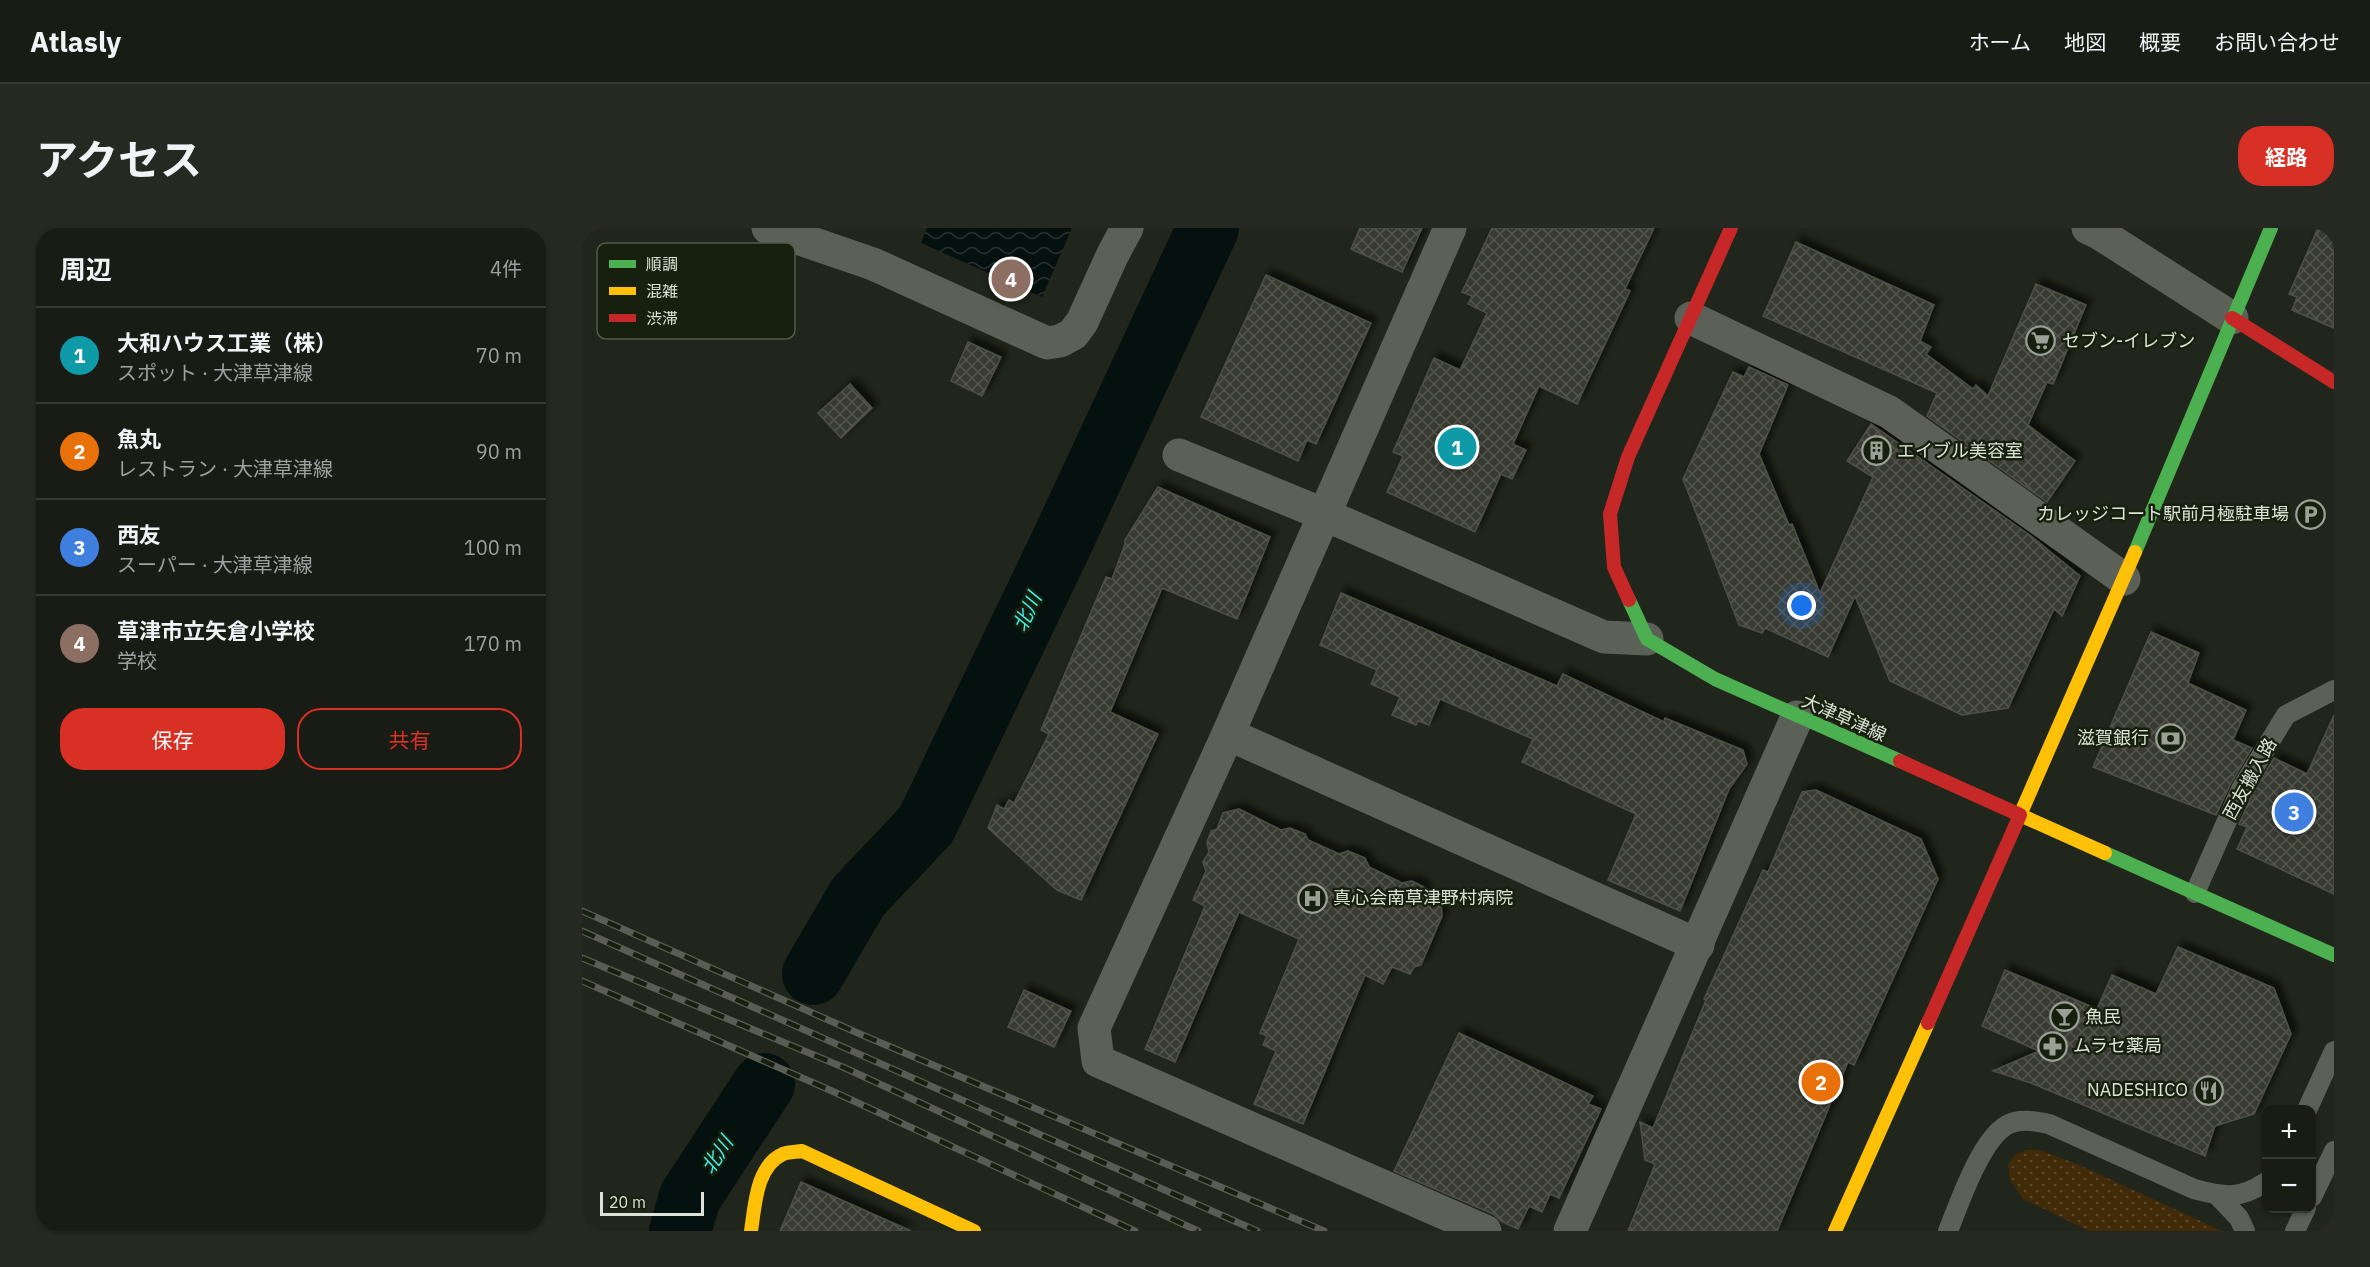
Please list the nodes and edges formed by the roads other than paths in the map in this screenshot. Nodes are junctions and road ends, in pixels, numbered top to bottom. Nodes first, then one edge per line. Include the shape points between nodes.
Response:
1 (768, 228) edge
2 (1127, 228) edge
3 (1450, 228) edge
4 (1731, 228) edge
5 (2088, 228) edge
6 (2271, 228) edge
7 (1691, 318) junction
8 (2232, 318) junction
9 (2334, 382) edge
10 (1179, 455) dead end
11 (1323, 514) junction
12 (2124, 579) junction
13 (1647, 639) junction
14 (2334, 690) edge
15 (1797, 717) junction
16 (1228, 734) junction
17 (2020, 815) junction
18 (2195, 893) junction
19 (1698, 945) junction
20 (2334, 955) edge
21 (2334, 1051) edge
22 (2309, 1105) edge
23 (2334, 1151) edge
24 (2262, 1185) edge
25 (2316, 1189) edge
26 (2217, 1195) junction
27 (2304, 1213) edge
28 (751, 1231) edge
29 (974, 1231) edge
30 (1485, 1231) edge
31 (1570, 1231) edge
32 (1835, 1231) edge
33 (1948, 1231) edge
34 (2245, 1231) edge
35 (2295, 1231) edge

1 - 2 street via 873,264 1047,343 1073,334 1082,322
3 - 11 street
4 - 7 street
5 - 8 street
6 - 8 street
7 - 12 street via 1888,412
7 - 13 street via 1628,457 1610,514 1614,567
8 - 9 street
8 - 12 street
10 - 11 street
11 - 13 street via 1604,637
11 - 16 street
12 - 17 street
13 - 15 street, 大津草津線 via 1715,679
14 - 18 lane, 西友搬入路 via 2286,715 2241,789
15 - 17 street, 大津草津線
15 - 19 street
16 - 19 street
16 - 30 street via 1094,1028 1098,1061
17 - 18 street, 大津草津線
17 - 32 street
18 - 20 street, 大津草津線
19 - 31 street
21 - 22 lane
23 - 25 lane
24 - 26 lane via 2235,1197
26 - 33 lane via 2049,1124 2028,1120 2007,1125 1993,1137
26 - 34 lane via 2239,1218
27 - 35 lane
28 - 29 street via 760,1183 768,1167 782,1154 802,1151

